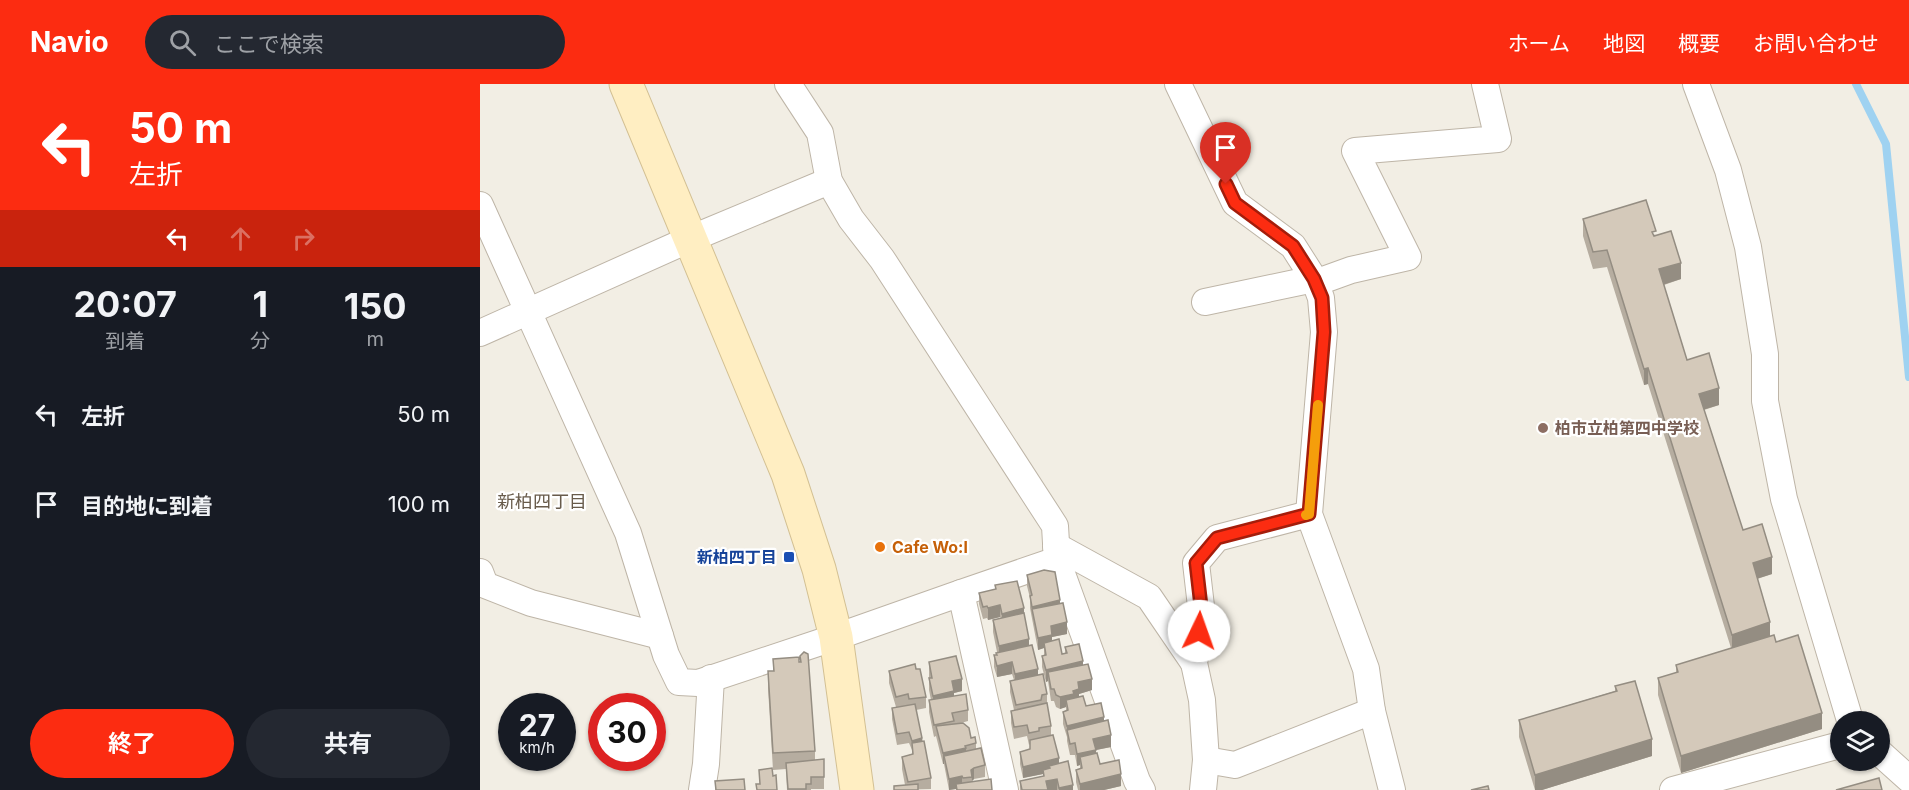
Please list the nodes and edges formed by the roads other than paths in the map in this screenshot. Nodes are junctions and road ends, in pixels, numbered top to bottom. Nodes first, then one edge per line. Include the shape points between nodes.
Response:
1 (626, 84) edge
2 (788, 84) edge
3 (1485, 84) edge
4 (1696, 84) edge
5 (1184, 87) edge
6 (829, 181) junction
7 (480, 205) edge
8 (690, 239) junction
9 (1314, 281) junction
10 (1205, 302) dead end
11 (528, 311) junction
12 (480, 333) edge
13 (1309, 514) junction
14 (1057, 553) junction
15 (480, 572) edge
16 (961, 593) junction
17 (660, 636) junction
18 (836, 637) junction
19 (1194, 663) junction
20 (711, 678) junction
21 (1372, 711) junction
22 (1847, 711) edge
23 (1830, 748) edge
24 (1206, 760) junction
25 (1890, 762) edge
26 (1909, 779) edge
27 (702, 790) edge
28 (857, 790) edge
29 (1005, 790) edge
30 (1142, 790) edge
31 (1203, 790) edge
32 (1392, 790) edge
33 (1673, 790) edge

1 - 8 street
2 - 6 street via 820,133
3 - 9 street via 1498,139 1355,151 1408,257
4 - 22 street via 1728,171 1748,247 1765,354 1765,401 1784,499
5 - 9 street via 1235,203 1293,246
6 - 8 street
6 - 14 street via 1055,526
7 - 11 street
8 - 11 street
8 - 18 street via 788,474
9 - 10 street
9 - 13 street via 1322,298 1324,332
11 - 12 street
11 - 17 street via 628,533
13 - 19 street via 1217,538 1196,563 1202,615
13 - 21 street via 1366,669
14 - 16 street
14 - 19 street via 1149,597
14 - 30 street
15 - 17 street via 485,585 531,603
16 - 18 street
16 - 29 street
17 - 20 street via 679,682 698,683
18 - 20 street
18 - 28 street
19 - 24 street via 1202,700
20 - 27 street
21 - 24 street via 1235,765
21 - 32 street
23 - 33 street
24 - 31 street
25 - 26 street

